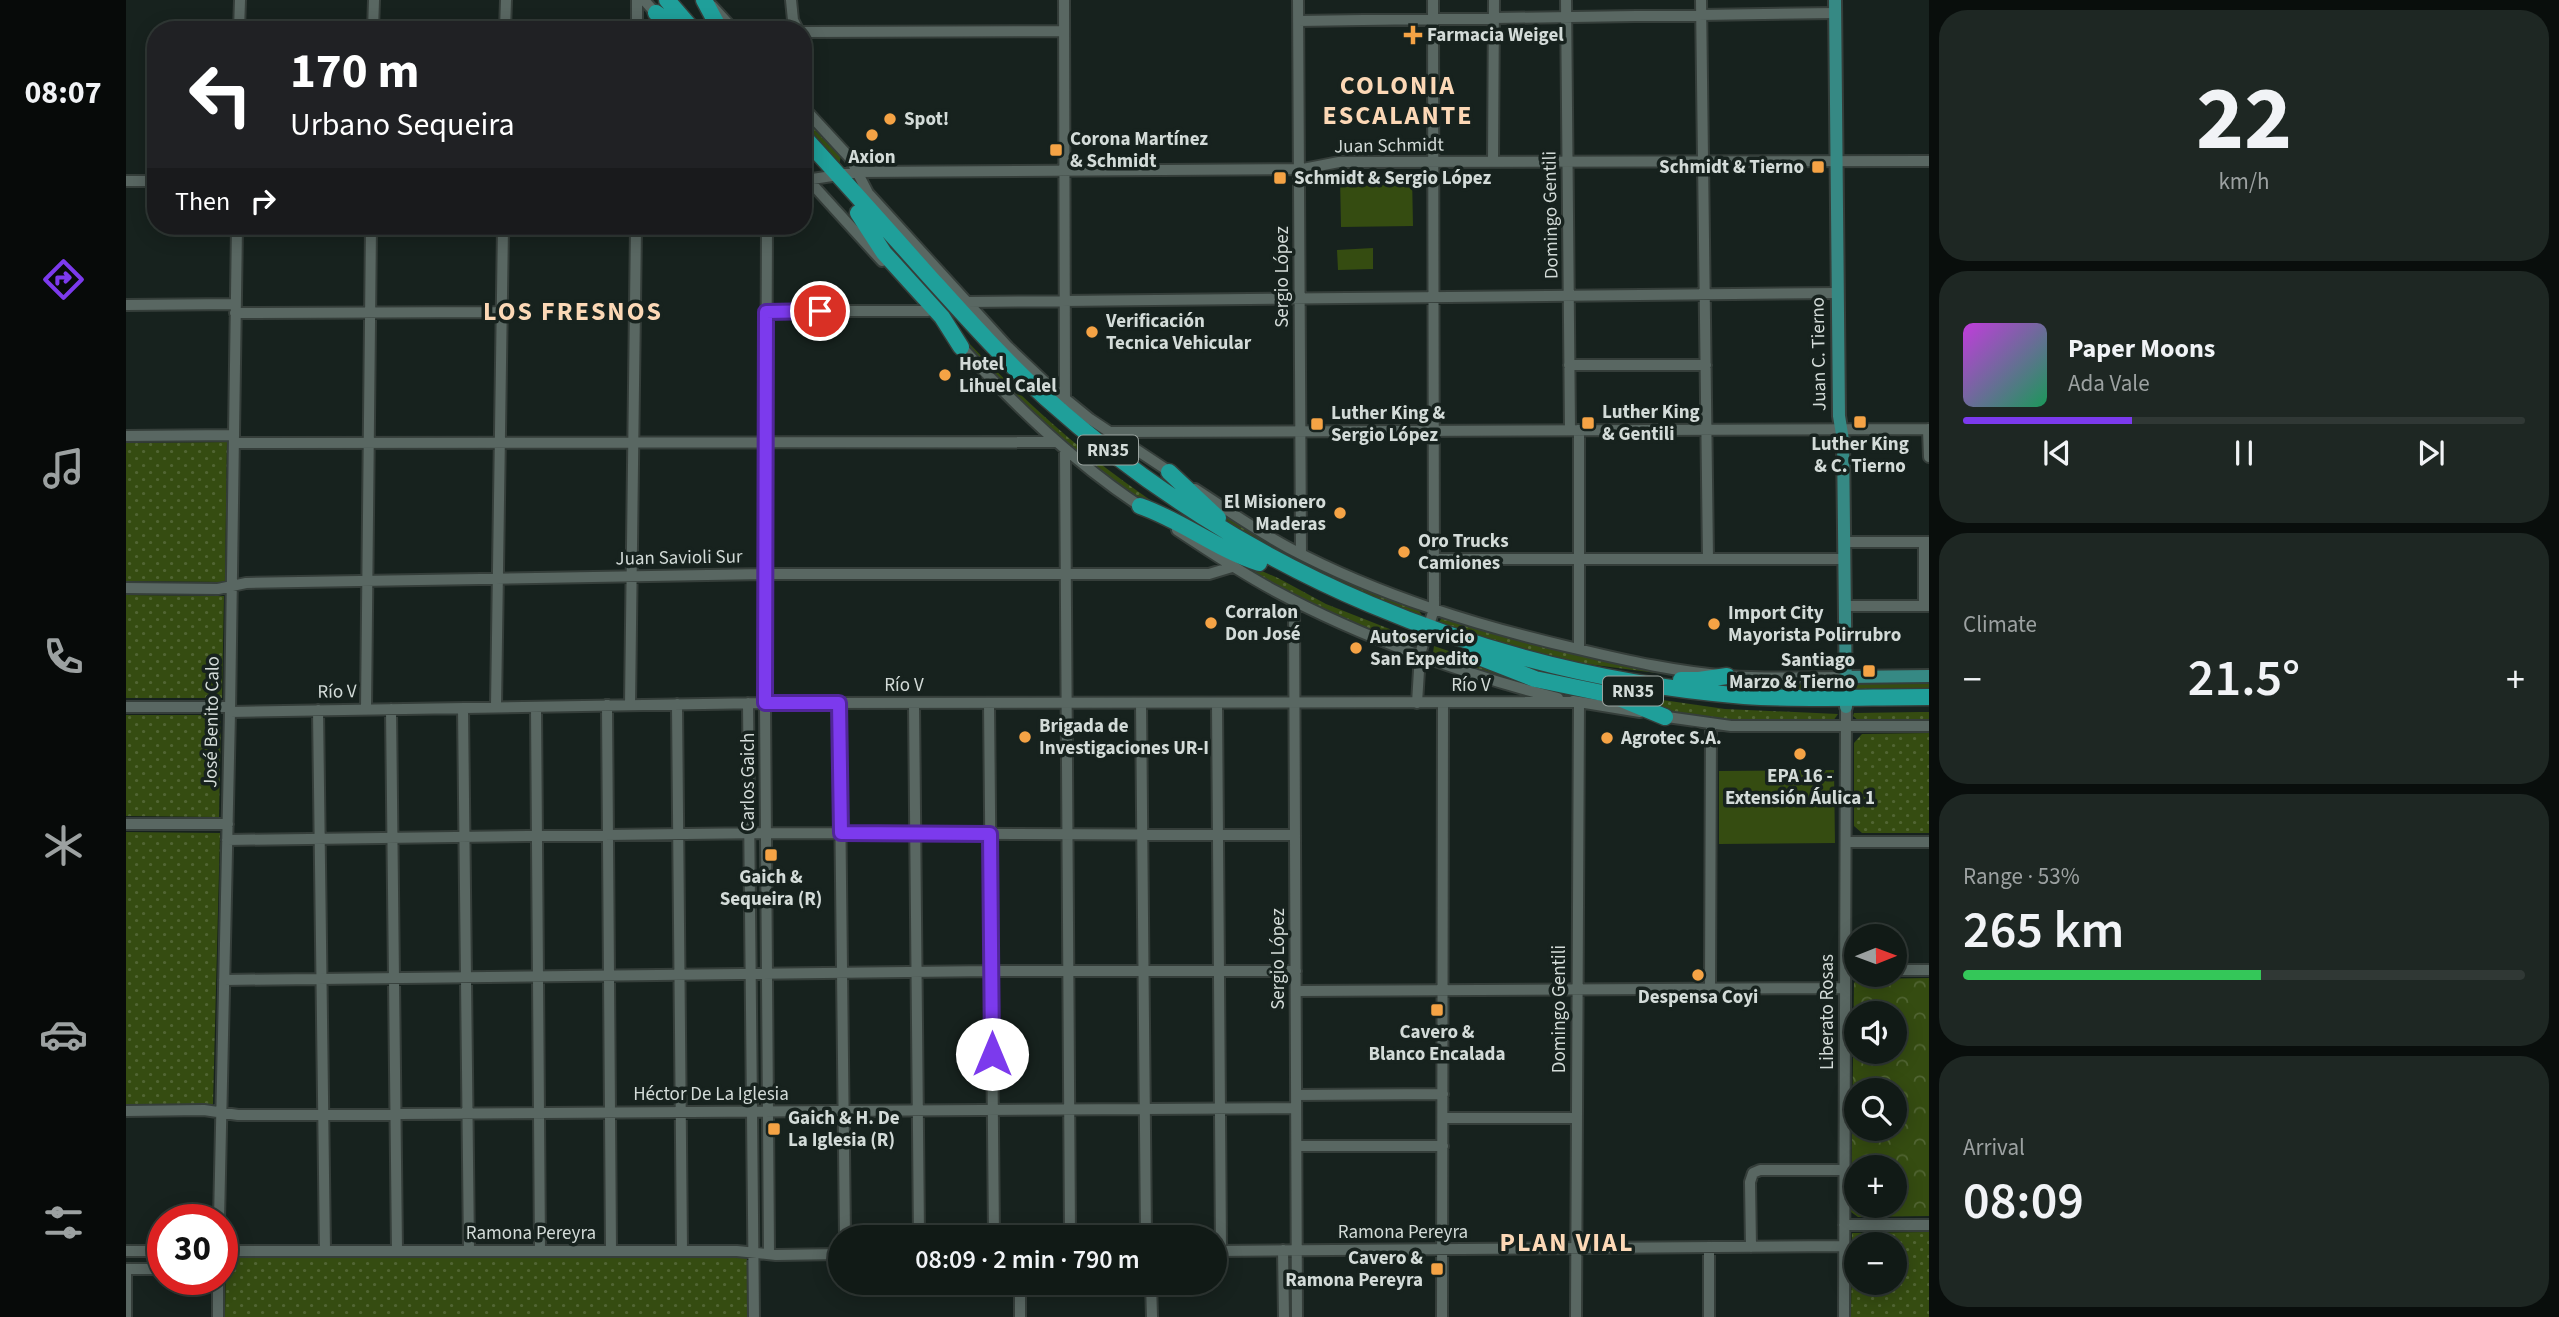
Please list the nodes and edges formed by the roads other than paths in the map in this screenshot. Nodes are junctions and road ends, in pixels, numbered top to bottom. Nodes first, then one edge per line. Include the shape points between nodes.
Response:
1 (240, 0) edge
2 (374, 0) edge
3 (506, 0) edge
4 (637, 0) edge
5 (644, 0) edge
6 (667, 0) edge
7 (681, 0) edge
8 (705, 0) edge
9 (791, 0) edge
10 (1064, 0) edge
11 (1298, 0) edge
12 (1433, 0) edge
13 (1494, 0) edge
14 (1566, 0) edge
15 (1701, 0) edge
16 (1835, 6) edge
17 (656, 13) junction
18 (1702, 15) junction
19 (1567, 17) junction
20 (1493, 18) junction
21 (1433, 19) junction
22 (239, 21) edge
23 (373, 21) edge
24 (505, 21) edge
25 (637, 21) edge
26 (663, 21) edge
27 (667, 21) edge
28 (685, 21) edge
29 (699, 21) edge
30 (716, 21) edge
31 (725, 21) edge
32 (793, 21) edge
33 (1298, 21) junction
34 (1064, 31) junction
35 (812, 32) edge
36 (812, 117) edge
37 (812, 148) edge
38 (812, 160) edge
39 (1703, 161) junction
40 (1837, 161) junction
41 (1929, 161) edge
42 (1434, 162) junction
43 (1493, 162) junction
44 (1568, 162) junction
45 (1299, 169) junction
46 (1064, 171) junction
47 (858, 172) junction
48 (833, 177) junction
49 (812, 178) edge
50 (126, 181) edge
51 (147, 181) edge
52 (812, 186) edge
53 (858, 213) junction
54 (237, 235) edge
55 (371, 235) edge
56 (503, 235) edge
57 (636, 235) edge
58 (767, 235) edge
59 (1838, 293) junction
60 (1705, 295) junction
61 (1569, 296) junction
62 (1434, 298) junction
63 (1300, 299) junction
64 (1065, 301) junction
65 (966, 302) junction
66 (126, 305) edge
67 (236, 308) junction
68 (928, 311) junction
69 (370, 312) junction
70 (501, 312) junction
71 (766, 312) junction
72 (961, 346) junction
73 (1569, 365) junction
74 (1706, 365) junction
75 (1065, 399) junction
76 (1841, 429) junction
77 (1929, 429) edge
78 (1434, 430) junction
79 (1574, 430) junction
80 (1707, 430) junction
81 (1300, 431) junction
82 (1109, 432) junction
83 (126, 436) edge
84 (234, 439) junction
85 (369, 442) junction
86 (500, 442) junction
87 (633, 442) junction
88 (766, 442) junction
89 (1056, 442) junction
90 (1065, 450) junction
91 (1928, 457) edge
92 (1169, 472) junction
93 (1140, 506) junction
94 (1844, 542) junction
95 (1927, 542) edge
96 (1301, 554) junction
97 (1434, 559) junction
98 (1579, 559) junction
99 (1708, 559) junction
100 (1844, 559) junction
101 (1259, 563) junction
102 (1232, 567) junction
103 (765, 574) junction
104 (1066, 574) junction
105 (632, 576) junction
106 (498, 579) junction
107 (1314, 580) junction
108 (368, 581) junction
109 (232, 586) junction
110 (126, 588) edge
111 (1294, 601) junction
112 (1845, 606) junction
113 (1927, 606) edge
114 (1434, 609) junction
115 (1427, 633) junction
116 (1579, 649) junction
117 (1420, 654) junction
118 (1474, 655) junction
119 (1556, 667) junction
120 (1727, 676) junction
121 (1846, 677) junction
122 (1929, 677) edge
123 (1579, 702) junction
124 (1926, 702) edge
125 (748, 703) junction
126 (765, 703) junction
127 (839, 703) junction
128 (914, 703) junction
129 (989, 703) junction
130 (1067, 703) junction
131 (1141, 703) junction
132 (1217, 703) junction
133 (1294, 703) junction
134 (1417, 703) junction
135 (1443, 703) junction
136 (1846, 703) junction
137 (677, 704) junction
138 (607, 705) junction
139 (630, 705) junction
140 (126, 707) edge
141 (496, 707) junction
142 (536, 707) junction
143 (463, 708) junction
144 (230, 709) junction
145 (366, 709) junction
146 (391, 709) junction
147 (318, 710) junction
148 (1665, 717) junction
149 (1711, 724) junction
150 (1846, 726) junction
151 (1929, 726) edge
152 (126, 824) edge
153 (228, 824) junction
154 (766, 833) junction
155 (841, 833) junction
156 (749, 834) junction
157 (915, 834) junction
158 (990, 834) junction
159 (1067, 834) junction
160 (1142, 834) junction
161 (1218, 834) junction
162 (678, 835) junction
163 (1295, 835) junction
164 (537, 836) junction
165 (608, 836) junction
166 (465, 837) junction
167 (320, 838) junction
168 (393, 838) junction
169 (227, 839) junction
170 (1846, 842) junction
171 (1929, 842) edge
172 (1849, 924) edge
173 (1908, 970) edge
174 (1929, 970) edge
175 (991, 971) junction
176 (1068, 971) junction
177 (1144, 971) junction
178 (1219, 971) junction
179 (1296, 971) junction
180 (917, 972) junction
181 (842, 973) junction
182 (751, 974) junction
183 (767, 974) junction
184 (609, 975) junction
185 (680, 975) junction
186 (538, 976) junction
187 (466, 977) junction
188 (394, 978) junction
189 (322, 979) junction
190 (224, 981) junction
191 (1845, 988) joint
192 (1710, 989) junction
193 (1444, 990) junction
194 (1577, 990) junction
195 (1296, 991) junction
196 (1443, 1094) junction
197 (1296, 1095) junction
198 (1220, 1108) junction
199 (1296, 1108) junction
200 (1069, 1109) junction
201 (1145, 1109) junction
202 (918, 1110) junction
203 (993, 1110) junction
204 (126, 1111) edge
205 (752, 1111) junction
206 (768, 1111) junction
207 (844, 1111) junction
208 (610, 1112) junction
209 (681, 1112) junction
210 (221, 1113) junction
211 (467, 1113) junction
212 (539, 1113) junction
213 (324, 1114) junction
214 (396, 1114) junction
215 (1443, 1118) junction
216 (1576, 1118) junction
217 (1297, 1146) junction
218 (1443, 1146) junction
219 (1844, 1155) edge
220 (1844, 1170) edge
221 (219, 1204) edge
222 (1844, 1218) edge
223 (845, 1225) edge
224 (919, 1225) edge
225 (994, 1225) edge
226 (1070, 1225) edge
227 (1146, 1225) edge
228 (1218, 1225) edge
229 (1844, 1225) junction
230 (1929, 1225) edge
231 (1844, 1232) edge
232 (1844, 1246) edge
233 (1709, 1247) junction
234 (1751, 1247) junction
235 (1575, 1248) junction
236 (1443, 1249) junction
237 (1283, 1250) junction
238 (1297, 1250) junction
239 (126, 1251) edge
240 (147, 1251) edge
241 (238, 1251) edge
242 (325, 1251) junction
243 (397, 1251) junction
244 (469, 1251) junction
245 (540, 1251) junction
246 (611, 1251) junction
247 (682, 1251) junction
248 (1227, 1251) edge
249 (754, 1252) junction
250 (769, 1254) junction
251 (828, 1254) edge
252 (126, 1269) edge
253 (147, 1269) edge
254 (218, 1295) edge
255 (1020, 1295) edge
256 (1152, 1295) edge
257 (1844, 1295) edge
258 (127, 1317) edge
259 (218, 1317) edge
260 (754, 1317) edge
261 (1020, 1317) edge
262 (1152, 1317) edge
263 (1283, 1317) edge
264 (1297, 1317) edge
265 (1442, 1317) edge
266 (1576, 1317) edge
267 (1709, 1317) edge
268 (1844, 1317) edge

1 - 22 street
2 - 23 street
3 - 24 street
4 - 25 street
5 - 17 street
6 - 28 highway
7 - 29 highway
8 - 30 highway
8 - 31 street
9 - 32 street
10 - 34 street
11 - 33 street, Sergio López
12 - 21 street
13 - 20 street
14 - 19 street, Domingo Gentili
15 - 18 street
16 - 18 street
16 - 40 main road, Juan C. Tierno
17 - 26 street
17 - 27 highway
18 - 19 street
18 - 39 street
19 - 20 street
19 - 44 street, Domingo Gentili
20 - 21 street
20 - 43 street
21 - 33 street
21 - 42 street
33 - 45 street, Sergio López
34 - 35 street
34 - 46 street
36 - 47 street
37 - 48 highway, RN35
38 - 48 highway, RN35
39 - 40 street, Juan Schmidt
39 - 44 street, Juan Schmidt
39 - 60 street
40 - 41 street, Juan Schmidt
40 - 59 main road, Juan C. Tierno
42 - 43 street, Juan Schmidt
42 - 45 street, Juan Schmidt via 1335,162
42 - 62 street
43 - 44 street, Juan Schmidt
44 - 61 street, Domingo Gentili
45 - 46 street, Juan Schmidt
45 - 63 street, Sergio López
46 - 47 street, Juan Schmidt
46 - 64 street
47 - 48 street, Juan Schmidt
47 - 65 street via 867,191
48 - 49 street, Juan Schmidt
48 - 53 highway, RN35
48 - 107 highway, RN35 via 982,335 1082,429 1168,494
50 - 51 street
52 - 68 street
53 - 72 highway via 884,253 940,315
53 - 101 highway, RN35 via 975,343 1057,421 1144,491
54 - 67 street, José Benito Calo
55 - 69 street
56 - 70 street
57 - 87 street
58 - 71 street, Carlos Gaich
59 - 60 street
59 - 76 main road, Juan C. Tierno
60 - 61 street
60 - 74 street
61 - 62 street
61 - 73 street, Domingo Gentili
62 - 63 street
62 - 78 street
63 - 64 street
63 - 81 street, Sergio López
64 - 65 street
64 - 75 street
65 - 75 street
66 - 67 street
67 - 69 street
67 - 84 street, José Benito Calo
68 - 71 street
68 - 72 street
69 - 70 street
69 - 85 street
70 - 86 street
71 - 88 street, Carlos Gaich
72 - 89 street
73 - 74 street
73 - 79 street, Domingo Gentili
74 - 80 street
75 - 82 street
76 - 77 street
76 - 80 street
76 - 94 main road, Juan C. Tierno
77 - 91 street
78 - 79 street
78 - 81 street
78 - 97 street
79 - 80 street
79 - 98 street, Domingo Gentili
80 - 99 street
81 - 82 street
81 - 96 street, Sergio López
82 - 92 street
83 - 84 street
84 - 85 street
84 - 109 street, José Benito Calo
85 - 86 street
85 - 108 street
86 - 87 street
86 - 106 street
87 - 88 street
87 - 105 street
88 - 89 street
88 - 103 street, Carlos Gaich
89 - 90 street
90 - 93 street
90 - 104 street
92 - 96 street
92 - 107 highway via 1226,524 1286,558
93 - 101 highway via 1174,519 1231,554
93 - 102 street
94 - 95 street
94 - 100 main road, Juan C. Tierno
95 - 113 street
96 - 114 street
97 - 98 street
97 - 114 street
98 - 99 street
98 - 116 street, Domingo Gentili
99 - 100 street
100 - 112 main road, Juan C. Tierno
101 - 115 highway, RN35 via 1345,606
102 - 104 street, Juan Savioli Sur via 1209,574
102 - 111 street
103 - 104 street, Juan Savioli Sur
103 - 105 street, Juan Savioli Sur
103 - 126 street, Carlos Gaich
104 - 130 street
105 - 106 street, Juan Savioli Sur
105 - 139 street
106 - 108 street, Juan Savioli Sur
106 - 141 street
107 - 115 highway, RN35
108 - 109 street, Juan Savioli Sur
108 - 145 street
109 - 110 street, Juan Savioli Sur
109 - 144 street, José Benito Calo
111 - 117 street
111 - 133 street, Sergio López
112 - 113 street
112 - 121 main road, Juan C. Tierno
114 - 115 street
114 - 116 street
115 - 117 street
115 - 118 highway, RN35
115 - 119 highway, RN35
116 - 120 street
117 - 123 street
117 - 134 street
118 - 136 highway, RN35 via 1540,674 1656,695 1762,707
118 - 148 highway via 1535,679 1617,696
119 - 120 highway via 1593,666 1689,681
119 - 136 highway, RN35 via 1726,694
120 - 121 street
121 - 122 main road
121 - 136 main road, Juan C. Tierno
123 - 135 street, Río V
123 - 148 street
123 - 194 street, Domingo Gentili
124 - 136 highway, RN35
125 - 126 street, Río V
125 - 137 street, Río V
125 - 156 street, Carlos Gaich
126 - 127 street, Río V
126 - 154 street, Carlos Gaich
127 - 128 street, Río V
127 - 155 street
128 - 129 street, Río V
128 - 157 street
129 - 130 street, Río V
129 - 158 street
130 - 131 street, Río V
130 - 159 street
131 - 132 street, Río V
131 - 160 street
132 - 133 street, Río V
132 - 161 street
133 - 134 street, Río V
133 - 163 street, Sergio López
134 - 135 street, Río V
135 - 193 street
136 - 150 street, Liberato Rosas
137 - 139 street, Río V
137 - 162 street
138 - 139 street, Río V
138 - 142 street, Río V
138 - 165 street
140 - 144 street, Río V
141 - 142 street, Río V
141 - 143 street, Río V
142 - 164 street
143 - 146 street, Río V
143 - 166 street
144 - 147 street, Río V
144 - 153 street, José Benito Calo
145 - 146 street, Río V
145 - 147 street, Río V
146 - 168 street
147 - 167 street
148 - 149 street
149 - 150 street
149 - 192 street
150 - 151 street
150 - 170 street, Liberato Rosas
152 - 153 street
153 - 169 street, José Benito Calo
154 - 155 street
154 - 156 street
154 - 183 street, Carlos Gaich
155 - 157 street
155 - 181 street
156 - 162 street
156 - 182 street, Carlos Gaich
157 - 158 street
157 - 180 street
158 - 159 street
158 - 175 street
159 - 160 street
159 - 176 street
160 - 161 street
160 - 177 street
161 - 163 street
161 - 178 street
162 - 165 street
162 - 185 street
163 - 179 street, Sergio López
164 - 165 street
164 - 166 street
164 - 186 street
165 - 184 street
166 - 168 street
166 - 187 street
167 - 168 street
167 - 169 street
167 - 189 street
168 - 188 street
169 - 190 street, José Benito Calo
170 - 171 street
170 - 172 street, Liberato Rosas
173 - 174 street
175 - 176 street
175 - 180 street
175 - 203 street
176 - 177 street
176 - 200 street
177 - 178 street
177 - 201 street
178 - 179 street
178 - 198 street
179 - 195 street, Sergio López
180 - 181 street
180 - 202 street
181 - 183 street
181 - 207 street
182 - 183 street
182 - 185 street
182 - 205 street, Carlos Gaich
183 - 206 street, Carlos Gaich
184 - 185 street
184 - 186 street
184 - 208 street
185 - 209 street
186 - 187 street
186 - 212 street
187 - 188 street
187 - 211 street
188 - 189 street
188 - 214 street
189 - 190 street
189 - 213 street
190 - 210 street, José Benito Calo
191 - 192 street
191 - 219 street, Liberato Rosas
192 - 194 street
193 - 194 street
193 - 195 street
193 - 196 street
194 - 216 street, Domingo Gentili
195 - 197 street, Sergio López
196 - 197 street
196 - 215 street
197 - 199 street, Sergio López
198 - 199 street, Héctor De La Iglesia
198 - 201 street, Héctor De La Iglesia
198 - 228 street
199 - 217 street, Sergio López
200 - 201 street, Héctor De La Iglesia
200 - 203 street, Héctor De La Iglesia
200 - 226 street
201 - 227 street
202 - 203 street, Héctor De La Iglesia
202 - 207 street, Héctor De La Iglesia
202 - 224 street
203 - 225 street
204 - 210 street, Héctor De La Iglesia
205 - 206 street, Héctor De La Iglesia
205 - 209 street, Héctor De La Iglesia
205 - 249 street, Carlos Gaich
206 - 207 street, Héctor De La Iglesia
206 - 250 street, Carlos Gaich
207 - 223 street
208 - 209 street, Héctor De La Iglesia
208 - 212 street, Héctor De La Iglesia
208 - 246 street
209 - 247 street
210 - 213 street, Héctor De La Iglesia
210 - 221 street, José Benito Calo
211 - 212 street, Héctor De La Iglesia
211 - 214 street, Héctor De La Iglesia
211 - 244 street
212 - 245 street
213 - 214 street, Héctor De La Iglesia
213 - 242 street
214 - 243 street
215 - 216 street
215 - 218 street
216 - 235 street, Domingo Gentili
217 - 218 street
217 - 238 street, Sergio López
218 - 236 street
220 - 234 street via 1754,1172 1750,1179
222 - 229 street, Liberato Rosas
229 - 230 street
229 - 231 street, Liberato Rosas
232 - 234 street, Ramona Pereyra
233 - 234 street, Ramona Pereyra
233 - 235 street, Ramona Pereyra
233 - 267 street
235 - 236 street, Ramona Pereyra
235 - 266 street, Domingo Gentili
236 - 238 street, Ramona Pereyra
236 - 265 street
237 - 238 street, Ramona Pereyra
237 - 248 street, Ramona Pereyra
237 - 263 street
238 - 264 street, Sergio López
239 - 240 street
241 - 242 street, Ramona Pereyra
242 - 243 street, Ramona Pereyra
243 - 244 street, Ramona Pereyra
244 - 245 street, Ramona Pereyra
245 - 246 street, Ramona Pereyra
246 - 247 street, Ramona Pereyra
247 - 249 street, Ramona Pereyra
249 - 250 street, Ramona Pereyra
249 - 260 street, Carlos Gaich
250 - 251 street, Ramona Pereyra
252 - 253 street
252 - 258 street
254 - 259 street
255 - 261 street
256 - 262 street
257 - 268 street, Liberato Rosas

